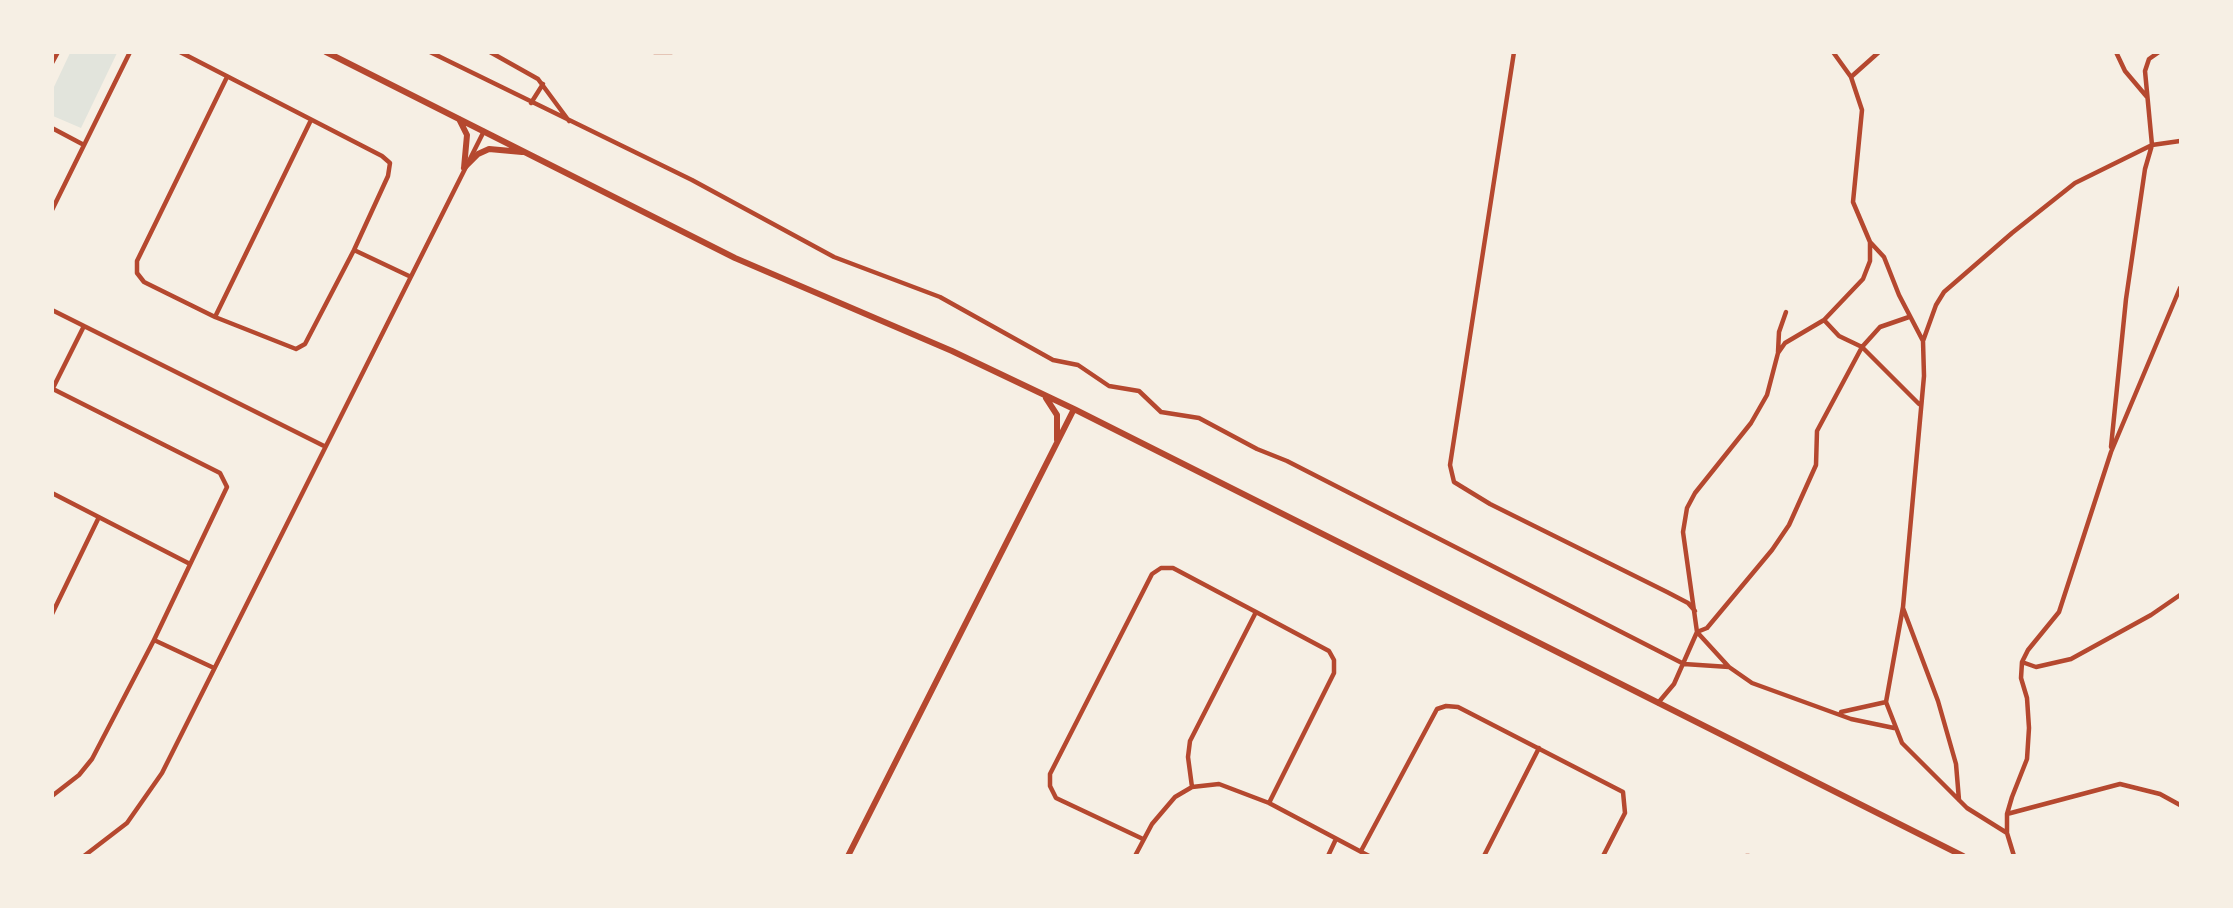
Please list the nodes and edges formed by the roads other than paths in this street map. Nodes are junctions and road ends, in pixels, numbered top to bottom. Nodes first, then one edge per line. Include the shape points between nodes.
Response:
1 (58, 52) edge
2 (130, 52) edge
3 (180, 52) edge
4 (326, 52) edge
5 (430, 52) edge
6 (490, 52) edge
7 (654, 52) edge
8 (672, 52) edge
9 (1514, 52) edge
10 (1833, 52) edge
11 (1879, 52) edge
12 (2116, 52) edge
13 (2159, 52) edge
14 (52, 63) edge
15 (227, 77) junction
16 (1851, 77) junction
17 (543, 84) junction
18 (2147, 97) junction
19 (531, 103) junction
20 (459, 119) junction
21 (311, 120) junction
22 (570, 121) junction
23 (52, 128) edge
24 (484, 131) junction
25 (2180, 141) edge
26 (84, 145) junction
27 (2152, 145) junction
28 (527, 153) junction
29 (464, 168) junction
30 (52, 210) edge
31 (1870, 242) junction
32 (354, 250) junction
33 (409, 276) junction
34 (2180, 288) edge
35 (52, 310) edge
36 (1786, 312) dead end
37 (215, 317) junction
38 (1909, 317) junction
39 (1825, 320) junction
40 (84, 326) junction
41 (1923, 341) junction
42 (1862, 347) junction
43 (1778, 353) junction
44 (53, 389) edge
45 (1042, 394) junction
46 (1920, 405) junction
47 (1074, 409) junction
48 (1057, 442) junction
49 (324, 446) junction
50 (2111, 452) junction
51 (52, 493) edge
52 (99, 517) junction
53 (190, 564) junction
54 (2180, 595) edge
55 (1903, 607) junction
56 (1256, 611) junction
57 (1696, 612) junction
58 (52, 614) edge
59 (1697, 632) junction
60 (154, 640) junction
61 (2022, 662) junction
62 (1684, 664) junction
63 (1729, 667) junction
64 (214, 668) junction
65 (1886, 702) junction
66 (1658, 703) junction
67 (1840, 713) junction
68 (1894, 728) junction
69 (1539, 748) junction
70 (1192, 787) junction
71 (52, 796) edge
72 (1959, 802) junction
73 (1269, 803) junction
74 (2180, 805) edge
75 (2007, 814) junction
76 (2007, 833) junction
77 (1143, 839) junction
78 (1336, 839) junction
79 (1361, 851) junction
80 (84, 856) edge
81 (848, 856) edge
82 (1135, 856) edge
83 (1328, 856) edge
84 (1369, 856) edge
85 (1484, 856) edge
86 (1603, 856) edge
87 (1963, 856) edge
88 (2014, 856) edge

1 - 14 street
2 - 26 street
3 - 15 street
4 - 20 main road
5 - 19 street
6 - 17 street
7 - 8 street
9 - 57 street via 1450,465 1454,482 1490,505 1688,603
10 - 16 street
11 - 16 street
12 - 18 street
13 - 18 street via 2149,59 2145,71
15 - 21 street
15 - 37 street via 136,267 144,282
16 - 31 street via 1862,110 1853,202
17 - 19 street
17 - 22 street
18 - 27 street
19 - 22 street
20 - 24 main road
20 - 29 main road via 467,135
21 - 32 street via 390,163
21 - 37 street
22 - 62 street via 834,257 940,297 1053,360 1078,365 1109,386 1139,391 1161,412 1199,418
23 - 26 street
24 - 28 main road
24 - 29 street
25 - 27 street
26 - 30 street
27 - 41 street via 2075,183 2030,218 1944,292
27 - 50 street via 2126,299
28 - 29 main road via 489,149
28 - 45 main road via 735,258
29 - 33 street
31 - 38 street via 1892,271
31 - 39 street via 1870,261 1863,279
32 - 33 street
32 - 37 street via 300,348
33 - 49 street
34 - 50 street
35 - 40 street
36 - 43 street
38 - 41 street
38 - 42 street via 1880,327
39 - 42 street via 1839,335
39 - 43 street via 1786,343
40 - 44 street
40 - 49 street
41 - 46 street
42 - 46 street
42 - 59 street via 1817,431 1816,465 1789,525 1714,620
43 - 57 street via 1767,395 1687,509 1683,532
44 - 53 street via 224,477 226,492
45 - 47 main road
45 - 48 main road via 1057,415
46 - 55 street
47 - 48 main road
47 - 66 main road
48 - 81 main road
49 - 64 street
50 - 61 street via 2059,612
51 - 52 street
52 - 53 street
52 - 58 street
53 - 60 street
54 - 61 street via 2071,659 2036,667
55 - 65 street
55 - 72 street via 1938,701 1956,764
56 - 70 street via 1190,741
56 - 73 street via 1329,651 1334,660 1334,673
56 - 77 street via 1173,568 1152,574 1050,774 1056,797
57 - 59 street
59 - 62 street
59 - 63 street
60 - 64 street
60 - 71 street via 89,764
61 - 75 street via 2028,760
62 - 63 street
62 - 66 street
63 - 67 street via 1786,698
64 - 80 street via 141,806 127,823
65 - 67 street
65 - 68 street
66 - 87 main road
67 - 68 street
68 - 72 street via 1902,743
69 - 79 street via 1458,706 1437,709
69 - 85 street
69 - 86 street via 1623,792 1625,813
70 - 73 street via 1219,785
70 - 77 street via 1175,797
72 - 76 street
73 - 78 street
74 - 75 street via 2160,794 2120,784
75 - 76 street
76 - 88 street
77 - 82 street
78 - 79 street
78 - 83 street
79 - 84 street

